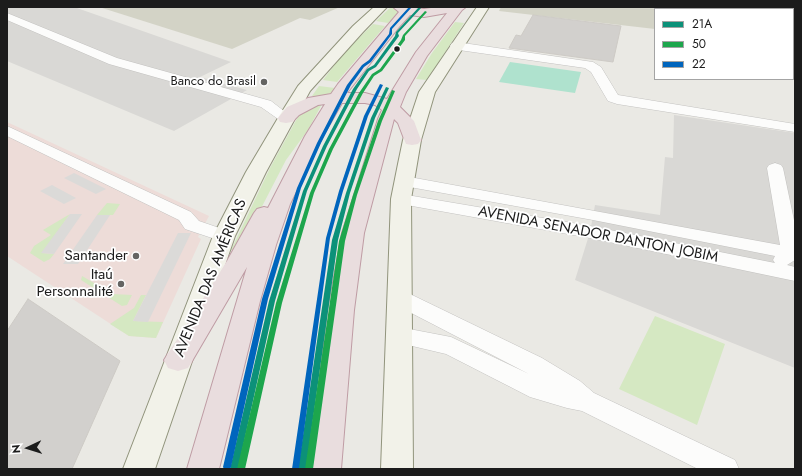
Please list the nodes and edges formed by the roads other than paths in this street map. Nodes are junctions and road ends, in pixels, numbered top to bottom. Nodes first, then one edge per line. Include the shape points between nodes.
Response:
1 (381, 7) edge
2 (458, 7) edge
3 (483, 7) edge
4 (406, 8) edge
5 (7, 16) edge
6 (456, 46) junction
7 (336, 98) junction
8 (298, 99) junction
9 (266, 104) junction
10 (390, 108) junction
11 (286, 118) junction
12 (795, 128) edge
13 (7, 130) edge
14 (314, 136) junction
15 (412, 140) junction
16 (775, 168) dead end
17 (402, 190) junction
18 (618, 229) junction
19 (224, 236) junction
20 (793, 253) edge
21 (770, 270) junction
22 (795, 274) edge
23 (400, 298) junction
24 (400, 335) junction
25 (178, 360) junction
26 (586, 401) junction
27 (139, 469) edge
28 (203, 469) edge
29 (325, 469) edge
30 (397, 469) edge
31 (725, 469) edge

1 - 8 main road, AVENIDA DAS AMÉRICAS via 314,77
2 - 4 highway via 424,13
2 - 10 highway via 421,55
3 - 6 main road
4 - 7 highway
5 - 9 street via 113,61
6 - 12 street via 589,65 596,70 610,95 622,101
6 - 15 main road via 427,92
7 - 10 highway via 365,98 381,102
7 - 11 highway via 314,102 294,111
7 - 14 highway
8 - 9 street
8 - 11 main road, AVENIDA DAS AMÉRICAS
9 - 11 street
10 - 15 highway via 406,121
10 - 29 highway via 353,233 341,310
11 - 19 main road, AVENIDA DAS AMÉRICAS
13 - 19 street via 185,216 192,225
14 - 25 highway via 295,155 286,169 238,262
14 - 28 highway via 280,204 265,245
15 - 17 main road
16 - 20 street
17 - 18 street, AVENIDA SENADOR DANTON JOBIM
17 - 23 main road
18 - 20 street, AVENIDA SENADOR DANTON JOBIM
18 - 21 street, AVENIDA SENADOR DANTON JOBIM
19 - 25 main road, AVENIDA DAS AMÉRICAS
20 - 21 street
21 - 22 street, AVENIDA SENADOR DANTON JOBIM
23 - 24 main road
23 - 26 street via 534,365
24 - 26 street via 451,346 539,390
24 - 30 main road
25 - 27 main road, AVENIDA DAS AMÉRICAS
26 - 31 street

